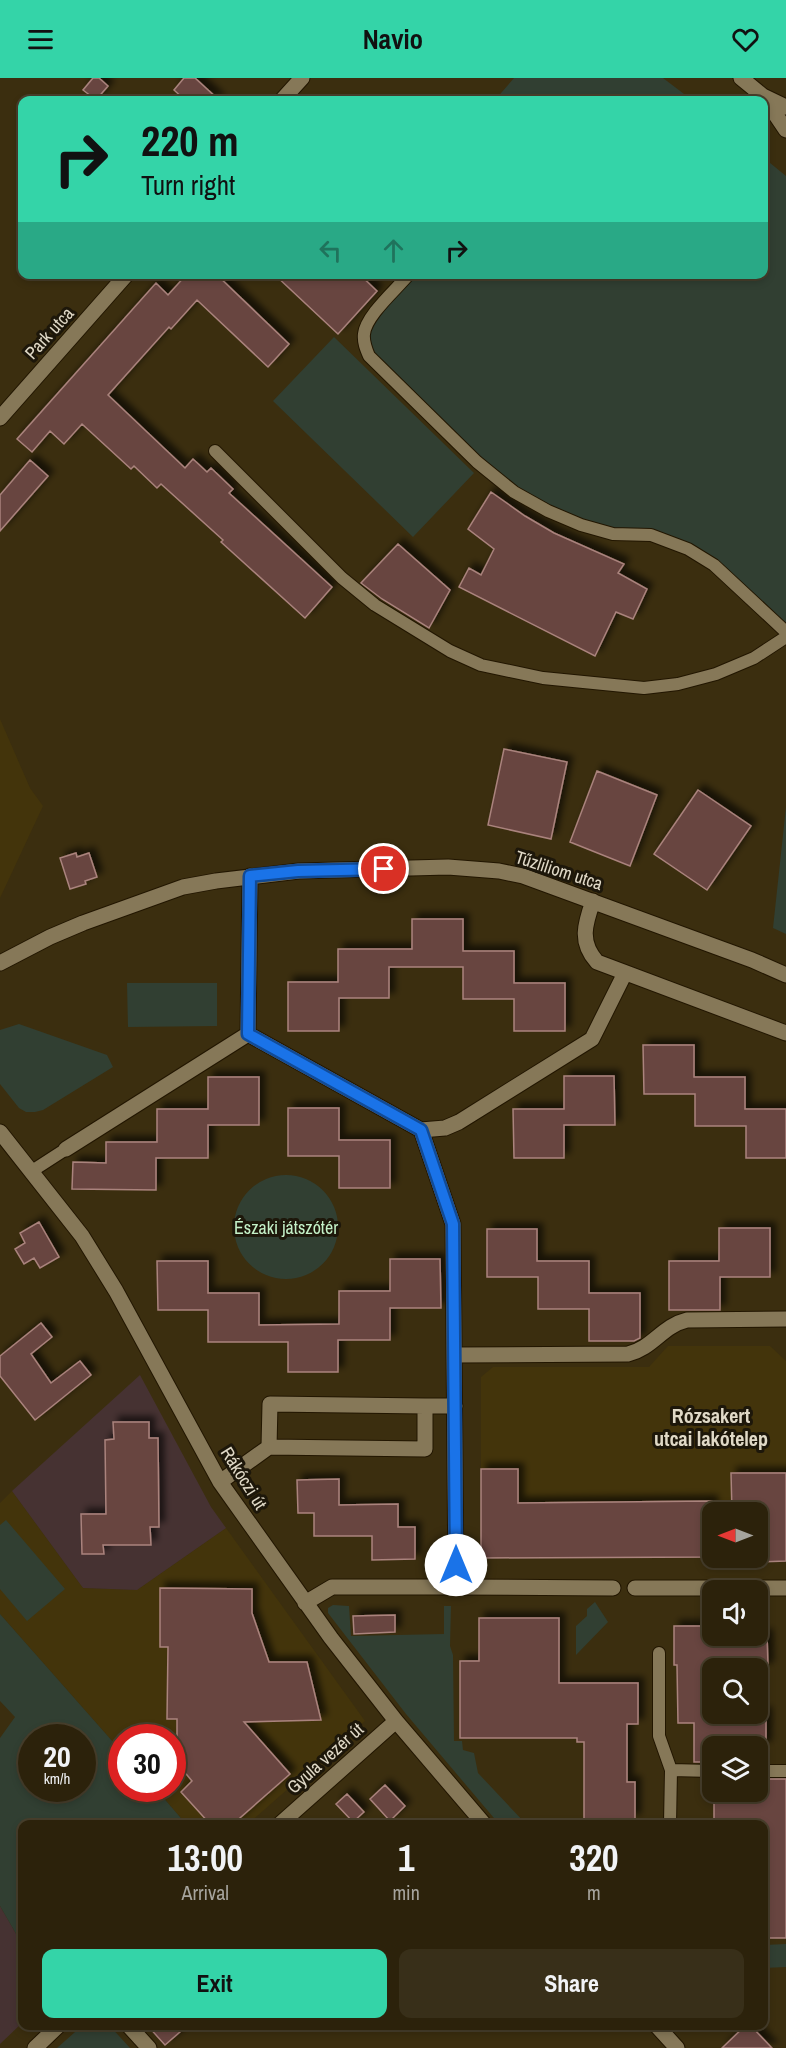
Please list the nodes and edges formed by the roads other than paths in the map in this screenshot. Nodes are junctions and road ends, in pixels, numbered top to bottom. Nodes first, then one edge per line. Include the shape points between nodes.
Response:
1 (302, 78) edge
2 (741, 78) edge
3 (286, 96) edge
4 (763, 96) edge
5 (768, 96) edge
6 (768, 98) edge
7 (786, 98) edge
8 (768, 103) edge
9 (786, 107) edge
10 (786, 130) edge
11 (123, 279) edge
12 (406, 279) edge
13 (0, 418) edge
14 (215, 451) dead end
15 (786, 632) edge
16 (786, 637) edge
17 (250, 876) junction
18 (593, 901) junction
19 (0, 963) edge
20 (625, 973) junction
21 (786, 975) edge
22 (786, 1033) edge
23 (248, 1034) junction
24 (421, 1130) junction
25 (0, 1132) edge
26 (66, 1149) joint
27 (32, 1171) junction
28 (786, 1319) edge
29 (455, 1355) junction
30 (425, 1406) junction
31 (455, 1406) junction
32 (269, 1448) junction
33 (220, 1482) junction
34 (456, 1587) junction
35 (613, 1588) dead end
36 (635, 1588) dead end
37 (786, 1588) edge
38 (305, 1603) junction
39 (659, 1653) dead end
40 (396, 1721) junction
41 (671, 1770) junction
42 (702, 1770) edge
43 (768, 1771) edge
44 (786, 1771) edge
45 (285, 1820) edge
46 (481, 1820) edge
47 (670, 1820) edge
48 (54, 2030) edge
49 (133, 2030) edge
50 (661, 2030) edge
51 (35, 2048) edge
52 (149, 2048) edge
53 (677, 2048) edge

1 - 3 street
2 - 4 street
5 - 7 lane
6 - 9 street
8 - 10 street
11 - 13 street, Park utca
12 - 15 lane via 367,322 364,334 369,356 477,462 513,492 548,511 613,534 659,537 688,549 714,565
14 - 16 lane via 342,578 375,605 481,665 543,678 644,688 716,674 754,658
17 - 18 street, Tűzliliom utca via 298,871 475,868 523,876
17 - 19 street, Tűzliliom utca via 183,887 50,937
17 - 23 street
18 - 20 street via 586,922 588,952 597,962
18 - 21 street, Tűzliliom utca
20 - 22 street
20 - 24 street via 592,1039 459,1122
23 - 24 street
23 - 26 street
24 - 29 street via 453,1224
25 - 27 street, Rákóczi út
26 - 27 lane
27 - 33 street, Rákóczi út via 82,1236 116,1291
28 - 29 street via 687,1320 674,1323 641,1351 628,1354
29 - 31 street
30 - 31 street
30 - 32 street via 425,1449
30 - 32 street via 270,1404
31 - 34 street
32 - 33 street
33 - 38 street, Rákóczi út
34 - 35 street
34 - 38 street via 332,1587
36 - 37 street
38 - 40 street, Rákóczi út
39 - 41 lane via 659,1736
40 - 45 street, Gyula vezér út
40 - 46 street, Rákóczi út
41 - 42 lane
41 - 47 lane
43 - 44 lane
48 - 51 street
49 - 52 street
50 - 53 street

